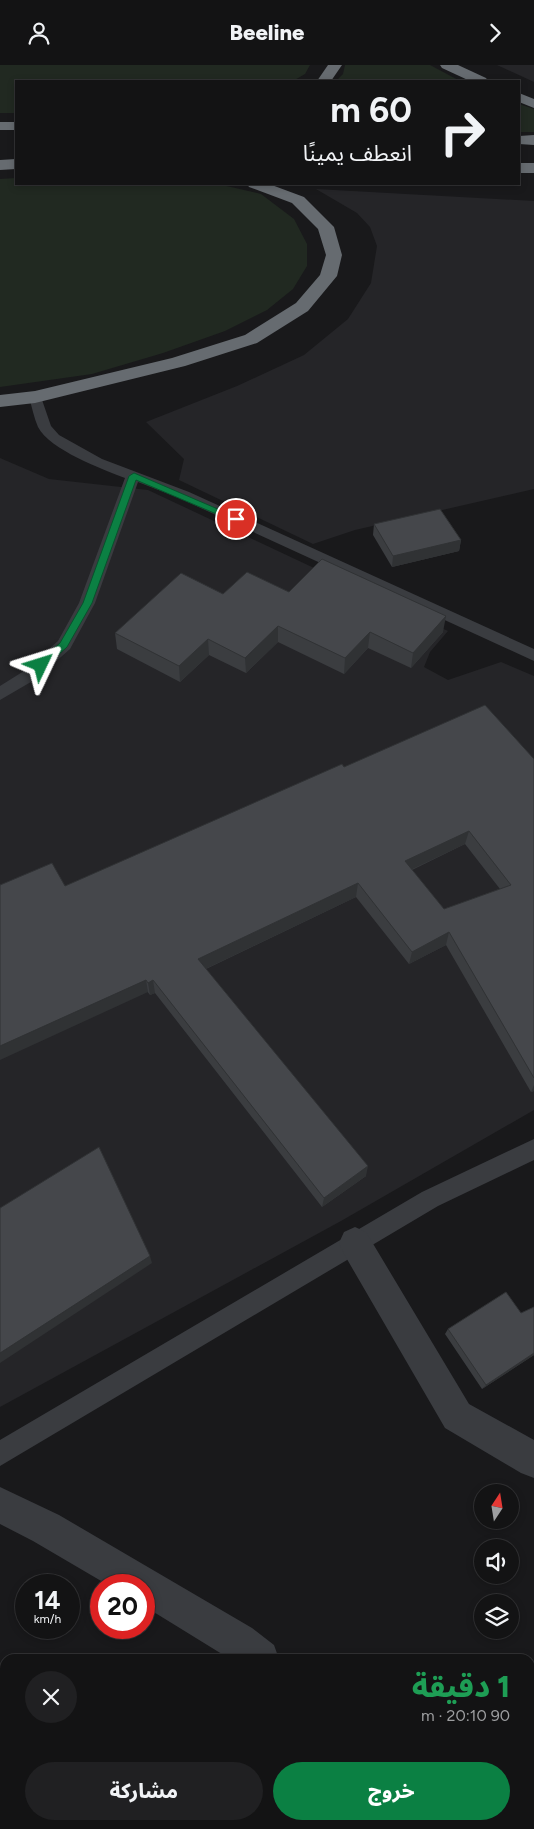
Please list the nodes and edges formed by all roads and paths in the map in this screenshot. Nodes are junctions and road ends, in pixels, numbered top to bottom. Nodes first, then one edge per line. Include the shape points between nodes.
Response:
1 (335, 65) edge
2 (447, 65) edge
3 (325, 80) edge
4 (478, 80) edge
5 (520, 97) edge
6 (534, 104) edge
7 (0, 126) edge
8 (15, 126) edge
9 (520, 140) edge
10 (534, 140) edge
11 (15, 164) edge
12 (0, 165) edge
13 (520, 168) edge
14 (534, 168) edge
15 (258, 185) edge
16 (35, 397) junction
17 (0, 401) edge
18 (134, 476) junction
19 (534, 655) edge
20 (0, 694) edge
21 (534, 1149) edge
22 (355, 1243) junction
23 (0, 1454) edge
24 (534, 1459) edge
25 (0, 1505) edge
26 (124, 1574) edge
27 (155, 1592) edge
28 (254, 1654) edge

1 - 3 highway
2 - 4 highway
5 - 6 highway
7 - 8 highway
9 - 10 highway
11 - 12 highway
13 - 14 highway
15 - 16 highway via 298,200 326,227 334,255 328,276 302,307 251,339 178,362
16 - 17 highway
16 - 18 lane via 44,427 54,438 97,462
18 - 19 lane via 184,495
18 - 20 lane via 87,603 64,645 30,675
21 - 22 lane via 430,1199
22 - 23 lane
22 - 24 street via 457,1416
25 - 26 street
27 - 28 street via 239,1641

